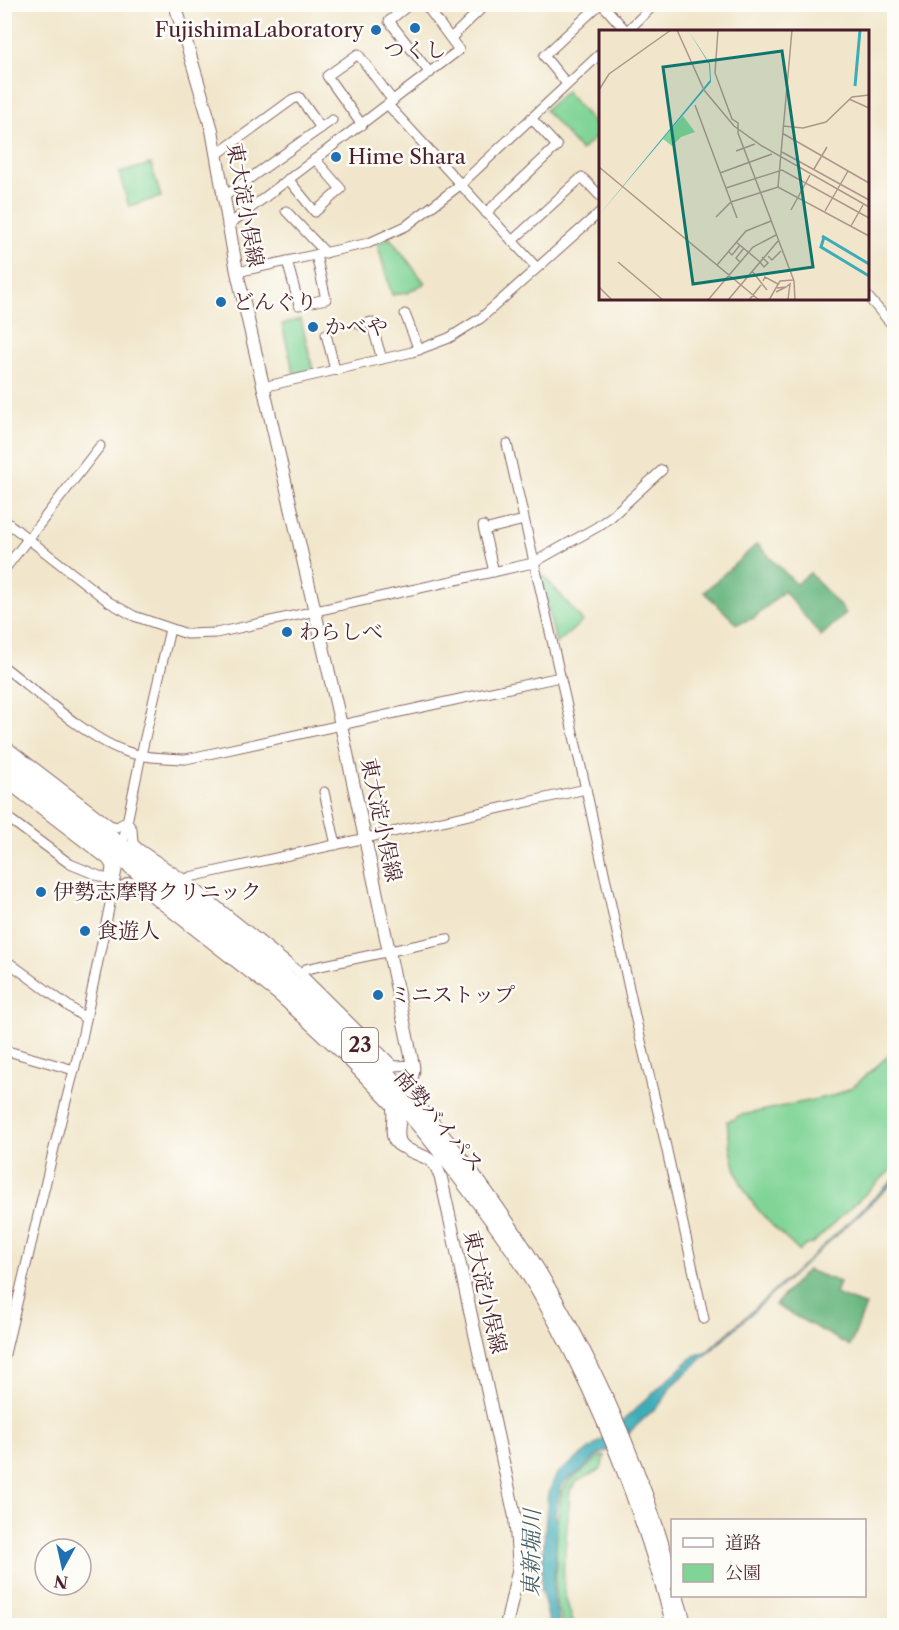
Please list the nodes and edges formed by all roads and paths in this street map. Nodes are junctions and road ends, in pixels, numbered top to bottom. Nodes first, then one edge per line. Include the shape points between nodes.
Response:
1 (175, 4) edge
2 (410, 4) edge
3 (424, 4) edge
4 (486, 4) edge
5 (601, 4) edge
6 (655, 4) edge
7 (626, 30) edge
8 (628, 30) edge
9 (451, 38) junction
10 (599, 55) edge
11 (430, 73) junction
12 (567, 84) junction
13 (391, 103) junction
14 (531, 118) junction
15 (332, 120) dead end
16 (362, 125) junction
17 (321, 128) junction
18 (216, 155) junction
19 (315, 159) junction
20 (288, 179) junction
21 (460, 185) junction
22 (599, 195) edge
23 (222, 198) junction
24 (286, 211) dead end
25 (486, 213) junction
26 (599, 213) edge
27 (227, 226) junction
28 (512, 241) junction
29 (321, 254) junction
30 (287, 261) junction
31 (537, 268) junction
32 (237, 272) junction
33 (869, 299) edge
34 (405, 314) dead end
35 (360, 325) dead end
36 (894, 327) edge
37 (326, 334) dead end
38 (419, 350) junction
39 (382, 359) junction
40 (335, 370) junction
41 (263, 387) junction
42 (507, 444) dead end
43 (99, 446) dead end
44 (662, 470) dead end
45 (4, 520) edge
46 (524, 520) junction
47 (28, 539) junction
48 (533, 563) junction
49 (4, 570) edge
50 (494, 572) junction
51 (314, 611) junction
52 (170, 629) junction
53 (4, 667) edge
54 (560, 677) junction
55 (341, 725) junction
56 (4, 744) edge
57 (4, 755) edge
58 (141, 755) junction
59 (4, 770) edge
60 (4, 781) edge
61 (586, 789) junction
62 (324, 792) dead end
63 (4, 815) edge
64 (128, 823) junction
65 (365, 839) junction
66 (336, 845) junction
67 (122, 853) junction
68 (109, 880) junction
69 (184, 880) junction
70 (114, 890) junction
71 (447, 939) dead end
72 (389, 952) junction
73 (4, 959) edge
74 (300, 973) junction
75 (86, 1019) junction
76 (4, 1050) edge
77 (414, 1065) junction
78 (74, 1070) junction
79 (406, 1092) junction
80 (403, 1107) junction
81 (405, 1148) junction
82 (704, 1319) dead end
83 (4, 1358) edge
84 (612, 1426) junction
85 (620, 1446) junction
86 (671, 1577) edge
87 (676, 1597) edge
88 (506, 1626) edge
89 (674, 1626) edge
90 (685, 1626) edge

1 - 18 main road, 東大淀小俣線
2 - 11 street via 389,21
3 - 9 street
4 - 9 street
5 - 7 street
5 - 12 street via 544,56
6 - 8 street
9 - 11 street via 459,50
10 - 12 street
11 - 13 street
12 - 14 street
13 - 16 street
13 - 16 street via 358,54 327,76
13 - 21 street
14 - 21 street
14 - 25 street via 557,146
15 - 17 street
16 - 19 street
17 - 18 street via 299,97
17 - 23 street
18 - 23 main road, 東大淀小俣線
19 - 20 street
19 - 20 street via 341,189 315,212
20 - 27 street
21 - 25 street
21 - 29 street via 387,236
22 - 28 street via 582,177
23 - 27 main road, 東大淀小俣線
24 - 29 street
25 - 28 street
26 - 31 street
27 - 32 main road, 東大淀小俣線
28 - 31 street
29 - 30 street
29 - 30 street via 326,299 299,305
30 - 32 street
31 - 38 street via 468,327
32 - 41 main road, 東大淀小俣線
33 - 36 street
34 - 38 street
35 - 39 street via 371,322
37 - 40 street
38 - 39 street
39 - 40 street
40 - 41 street
41 - 51 main road, 東大淀小俣線
42 - 46 street
43 - 47 street
44 - 48 street via 597,527
45 - 47 street
46 - 48 street
46 - 50 street via 483,528
47 - 49 street
47 - 52 street via 109,602
48 - 50 street
48 - 54 street
50 - 51 street
51 - 52 street via 216,633 187,634
51 - 55 main road, 東大淀小俣線
52 - 58 street
53 - 58 street via 99,739
54 - 55 street
54 - 61 street
55 - 58 street via 186,759
55 - 65 main road, 東大淀小俣線
56 - 64 street via 110,825
57 - 67 highway, 南勢バイパス / 23
58 - 64 street
59 - 67 highway, 南勢バイパス / 23
60 - 68 street via 107,860 111,866
61 - 65 street
61 - 82 street
62 - 66 street
63 - 68 street via 70,864
64 - 67 street
64 - 69 street via 133,843
65 - 66 street
65 - 72 main road, 東大淀小俣線
66 - 69 street
67 - 70 street
67 - 79 highway, 南勢バイパス / 23 via 248,944 308,995
67 - 80 highway, 南勢バイパス / 23 via 336,1037
68 - 70 street
69 - 74 street
70 - 75 street
70 - 81 street via 134,883 278,996 392,1106 392,1138 398,1147
71 - 72 street
72 - 74 street
72 - 77 main road, 東大淀小俣線
73 - 75 street
74 - 77 street via 394,1066
75 - 78 street
76 - 78 street
77 - 79 main road, 東大淀小俣線
78 - 83 street
79 - 80 main road, 東大淀小俣線
79 - 84 highway, 南勢バイパス / 23 via 463,1161 516,1236 565,1318
80 - 81 main road, 東大淀小俣線 via 398,1135
80 - 84 highway, 南勢バイパス / 23 via 518,1257
81 - 88 main road, 東大淀小俣線 via 430,1161 441,1178 515,1517 519,1567
84 - 85 highway, 南勢バイパス / 23
85 - 86 highway, 南勢バイパス / 23 via 665,1553
85 - 89 highway, 南勢バイパス / 23
87 - 90 highway

